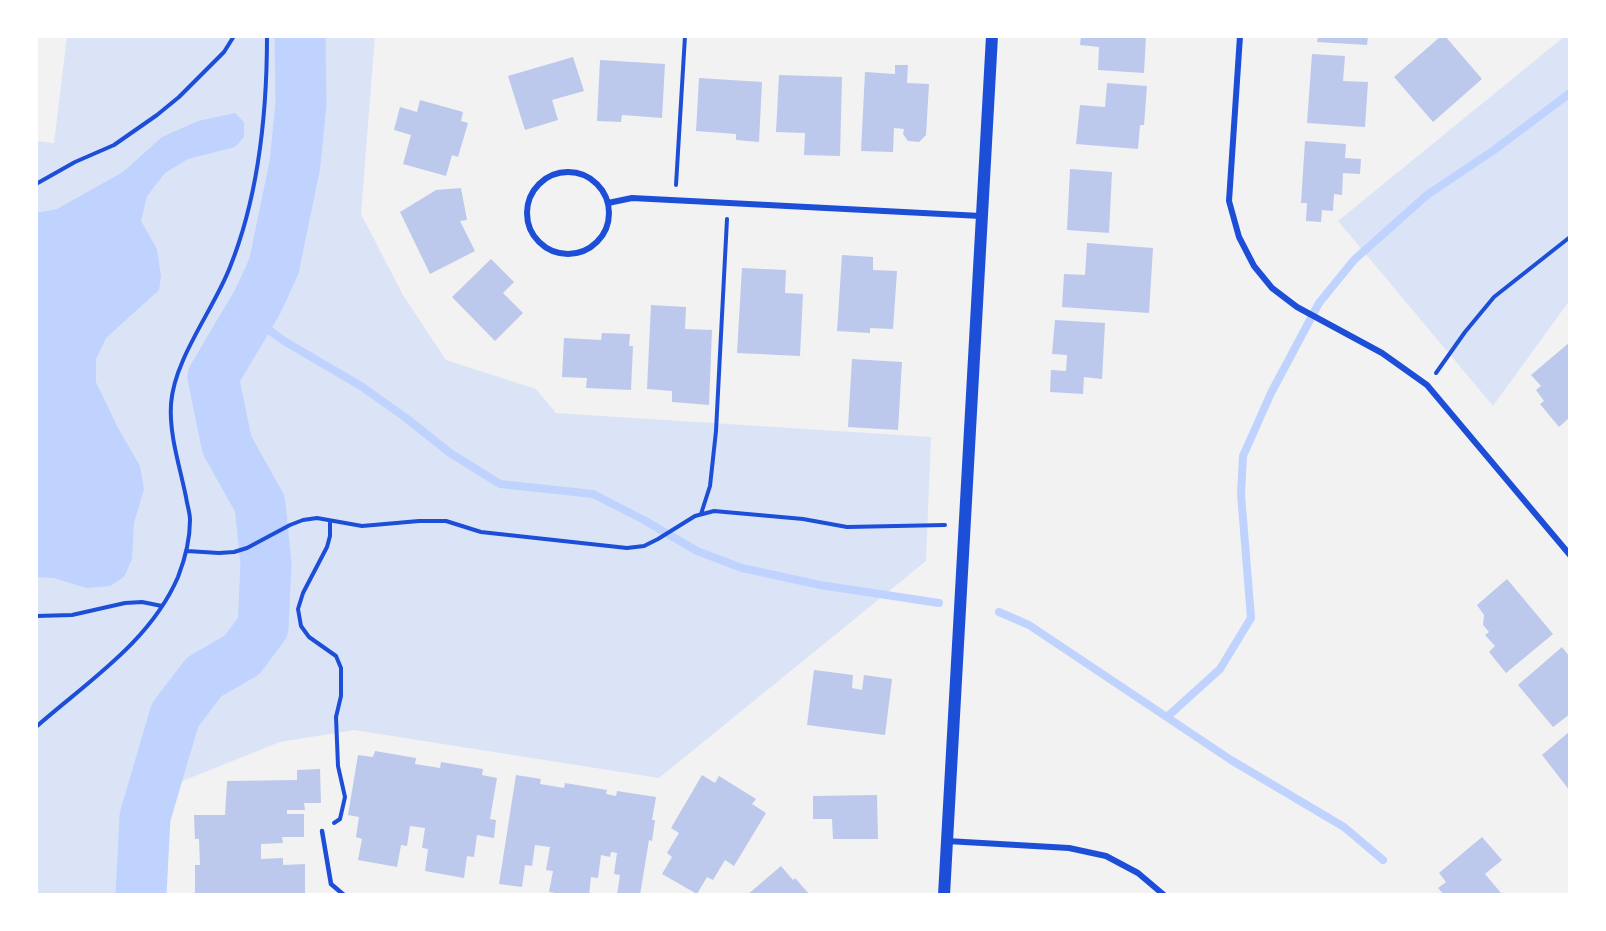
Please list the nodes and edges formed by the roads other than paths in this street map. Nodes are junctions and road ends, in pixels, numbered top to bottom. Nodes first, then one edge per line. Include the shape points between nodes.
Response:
1 (992, 36) edge
2 (1240, 36) edge
3 (608, 203) junction
4 (981, 216) junction
5 (1570, 555) edge
6 (322, 831) road end
7 (947, 841) junction
8 (344, 895) edge
9 (944, 895) edge
10 (1164, 895) edge

1 - 4 main road
2 - 5 street via 1229,201 1239,237 1254,266 1272,288 1297,307 1382,353 1426,385
3 - 3 street via 587,176 571,172 554,174 540,183 530,197 527,214 531,231 541,244 556,252 590,248 602,236 608,220
3 - 4 street via 632,198
4 - 7 main road
6 - 8 lane via 331,884
7 - 9 main road
7 - 10 street via 1069,848 1106,856 1138,873

